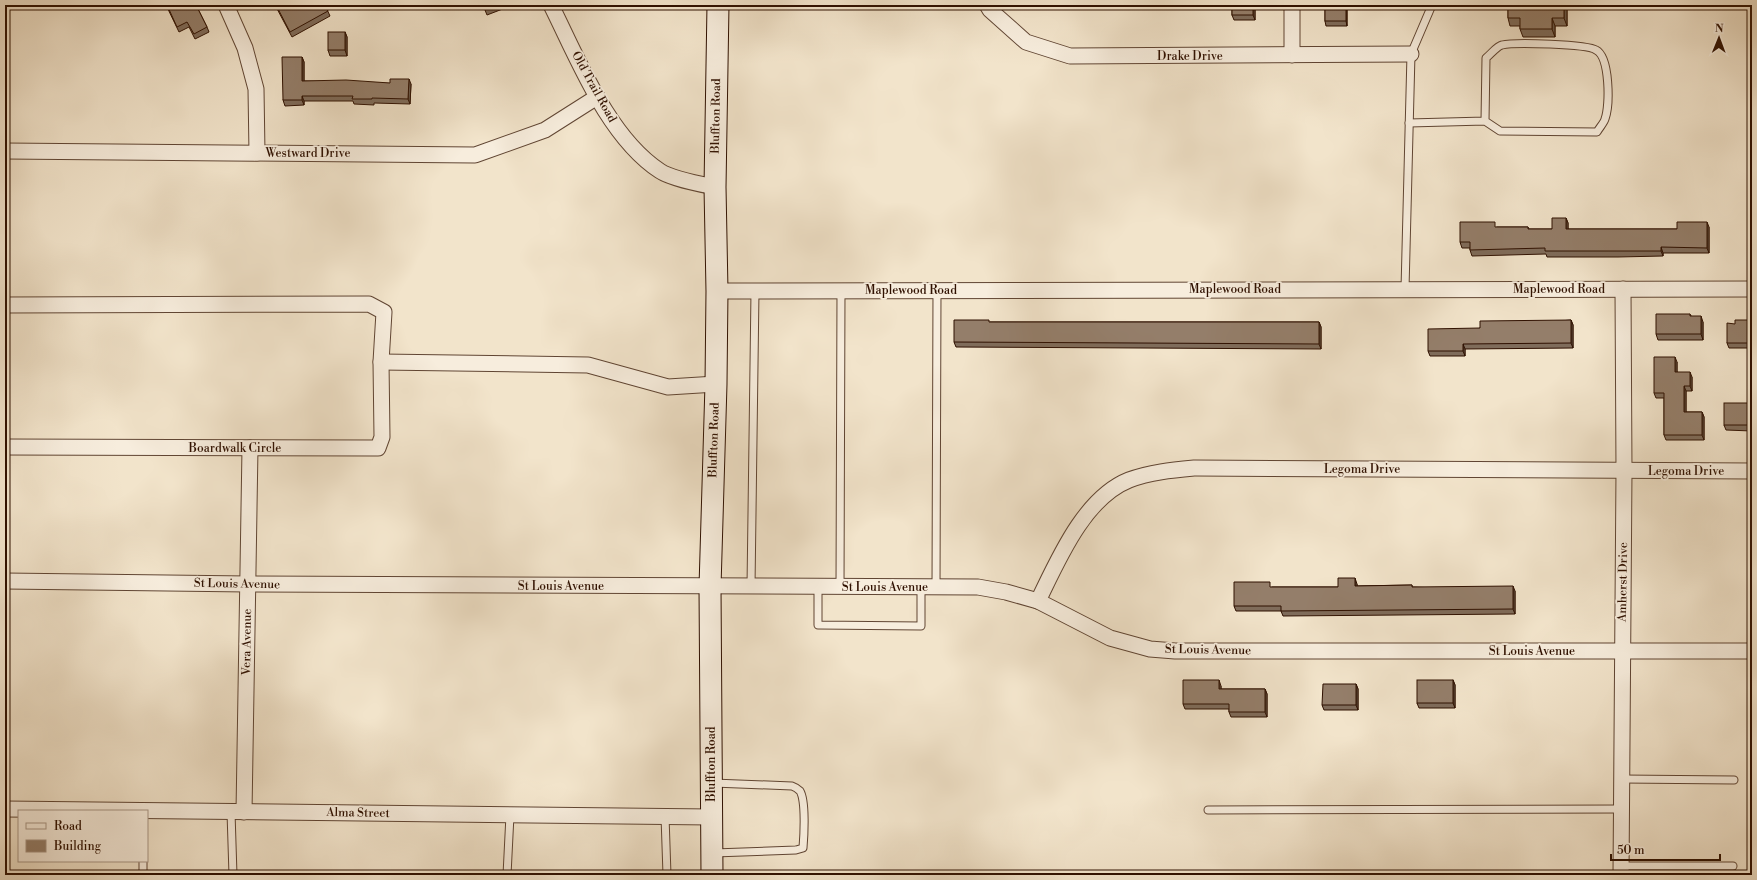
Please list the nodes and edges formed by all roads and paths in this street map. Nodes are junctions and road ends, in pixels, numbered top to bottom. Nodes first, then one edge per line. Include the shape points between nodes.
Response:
1 (226, 5) edge
2 (551, 5) edge
3 (718, 5) edge
4 (987, 5) edge
5 (1292, 5) edge
6 (1432, 5) edge
7 (1410, 54) junction
8 (1292, 55) junction
9 (597, 97) junction
10 (1485, 121) junction
11 (1409, 123) junction
12 (5, 151) edge
13 (257, 153) junction
14 (715, 187) junction
15 (1405, 289) junction
16 (1623, 289) junction
17 (1752, 289) edge
18 (937, 290) junction
19 (717, 291) junction
20 (754, 291) junction
21 (841, 291) junction
22 (5, 305) edge
23 (381, 362) junction
24 (716, 384) junction
25 (5, 447) edge
26 (250, 448) junction
27 (1624, 471) junction
28 (1752, 471) edge
29 (5, 581) edge
30 (248, 584) junction
31 (710, 587) junction
32 (751, 587) junction
33 (818, 587) junction
34 (840, 587) junction
35 (928, 587) junction
36 (1038, 601) junction
37 (1752, 650) edge
38 (1622, 651) junction
39 (1622, 779) junction
40 (1734, 780) dead end
41 (711, 783) junction
42 (5, 809) edge
43 (1621, 809) junction
44 (74, 810) edge
45 (1208, 810) dead end
46 (148, 811) edge
47 (237, 812) junction
48 (510, 814) junction
49 (665, 816) junction
50 (711, 817) junction
51 (712, 853) junction
52 (143, 862) edge
53 (1733, 866) dead end
54 (1621, 871) edge
55 (143, 875) edge
56 (234, 875) edge
57 (507, 875) edge
58 (667, 875) edge
59 (712, 875) edge

1 - 13 street via 246,48 256,89
2 - 9 street, Old Trail Road
3 - 14 main road, Bluffton Road
4 - 8 street, Drake Drive via 1026,42 1070,56
5 - 8 street
6 - 7 lane
7 - 8 street, Drake Drive
7 - 11 lane
9 - 13 street, Westward Drive via 545,130 475,155
9 - 14 street, Old Trail Road via 615,126 637,153 661,172
10 - 10 lane via 1500,131 1597,132 1605,120 1607,97 1607,73 1602,54 1596,49 1578,46 1501,45 1486,58
10 - 11 lane
11 - 15 lane
12 - 13 street, Westward Drive
14 - 19 main road, Bluffton Road
15 - 16 street, Maplewood Road
15 - 18 street, Maplewood Road
16 - 17 street, Maplewood Road
16 - 27 street, Amherst Drive
18 - 21 street, Maplewood Road
18 - 35 lane
19 - 20 street, Maplewood Road
19 - 24 main road, Bluffton Road
20 - 21 street, Maplewood Road
20 - 32 lane
21 - 34 lane
22 - 23 street, Boardwalk Circle via 369,304 384,312
23 - 24 street via 588,364 668,386
23 - 26 street, Boardwalk Circle via 382,437 378,448
24 - 31 main road, Bluffton Road
25 - 26 street, Boardwalk Circle
26 - 30 street, Vera Avenue
27 - 28 street, Legoma Drive
27 - 36 street, Legoma Drive via 1195,468 1156,472 1128,480 1105,495 1084,516 1064,548
27 - 38 street, Amherst Drive
29 - 30 street, St Louis Avenue
30 - 31 street, St Louis Avenue
30 - 47 street, Vera Avenue
31 - 32 street, St Louis Avenue
31 - 41 main road, Bluffton Road
32 - 33 street, St Louis Avenue
33 - 34 street, St Louis Avenue
33 - 35 lane via 818,625 921,626
34 - 35 street, St Louis Avenue
35 - 36 street, St Louis Avenue via 978,587
36 - 38 street, St Louis Avenue via 1110,638 1150,649
37 - 38 street, St Louis Avenue
38 - 39 street, Amherst Drive
39 - 40 lane
39 - 43 street, Amherst Drive
41 - 50 main road, Bluffton Road
41 - 51 lane via 792,786 799,790 802,797 804,838 803,848 796,850
42 - 44 street, Alma Street
43 - 45 lane
43 - 54 street, Amherst Drive
46 - 47 street, Alma Street
47 - 48 street, Alma Street
47 - 56 lane
48 - 49 street, Alma Street
48 - 57 lane
49 - 50 street, Alma Street
49 - 58 lane
50 - 51 main road, Bluffton Road
51 - 59 main road, Bluffton Road
52 - 55 lane
53 - 54 lane

